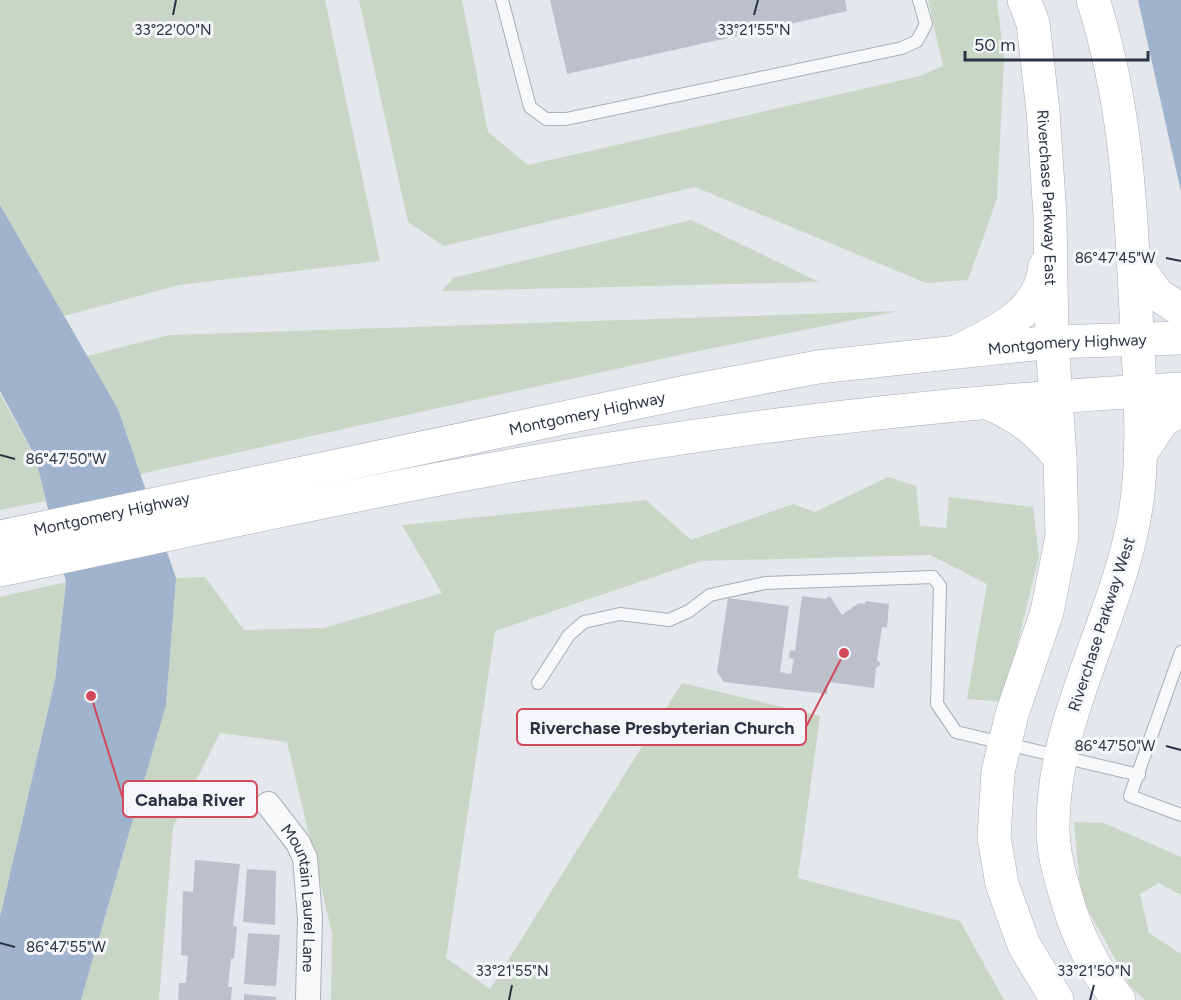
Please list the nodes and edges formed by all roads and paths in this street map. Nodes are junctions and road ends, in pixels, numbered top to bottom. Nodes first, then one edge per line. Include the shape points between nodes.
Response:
1 (502, 0) edge
2 (919, 0) edge
3 (1024, 0) edge
4 (1093, 0) edge
5 (1050, 216) junction
6 (1134, 261) junction
7 (1181, 310) edge
8 (1181, 338) edge
9 (1137, 339) junction
10 (1052, 342) junction
11 (957, 351) junction
12 (1181, 389) edge
13 (1140, 391) junction
14 (1056, 397) junction
15 (988, 403) junction
16 (1181, 410) edge
17 (1140, 455) junction
18 (1060, 458) junction
19 (0, 537) edge
20 (0, 570) edge
21 (1180, 660) edge
22 (538, 683) dead end
23 (1005, 742) junction
24 (1061, 755) junction
25 (1139, 775) junction
26 (268, 804) dead end
27 (1181, 815) edge
28 (308, 1000) edge
29 (1057, 1000) edge
30 (1119, 1000) edge

1 - 2 lane via 530,107 546,118 566,119 902,48 917,41 926,24
3 - 5 street, Riverchase Parkway East via 1036,42
4 - 6 street via 1122,114
5 - 10 street, Riverchase Parkway East
5 - 11 street via 1045,272 1032,301 1005,328
6 - 7 street via 1157,294
6 - 9 street
8 - 9 street, Montgomery Highway
9 - 10 street, Montgomery Highway
9 - 13 street, Riverchase Parkway West
10 - 11 street, Montgomery Highway
10 - 14 street, Riverchase Parkway East
11 - 19 street, Montgomery Highway via 818,367 691,391
12 - 13 street, Montgomery Highway
13 - 14 street, Montgomery Highway
13 - 17 street, Riverchase Parkway West
14 - 15 street, Montgomery Highway
14 - 18 street
15 - 18 street via 1037,431
15 - 20 street, Montgomery Highway via 780,425 478,472
16 - 17 street via 1163,420
17 - 24 street, Riverchase Parkway West via 1129,544 1072,709
18 - 23 street via 1062,536 1054,580
21 - 25 lane
22 - 23 lane via 569,635 585,622 620,614 669,620 710,595 765,583 933,577 940,586 937,705 956,732
23 - 24 lane
23 - 29 street via 994,803 997,862 1024,945
24 - 25 lane
24 - 30 street, Riverchase Parkway West via 1054,792 1057,868 1086,948
25 - 27 lane via 1130,796
26 - 28 street, Mountain Laurel Lane via 305,858 310,918

